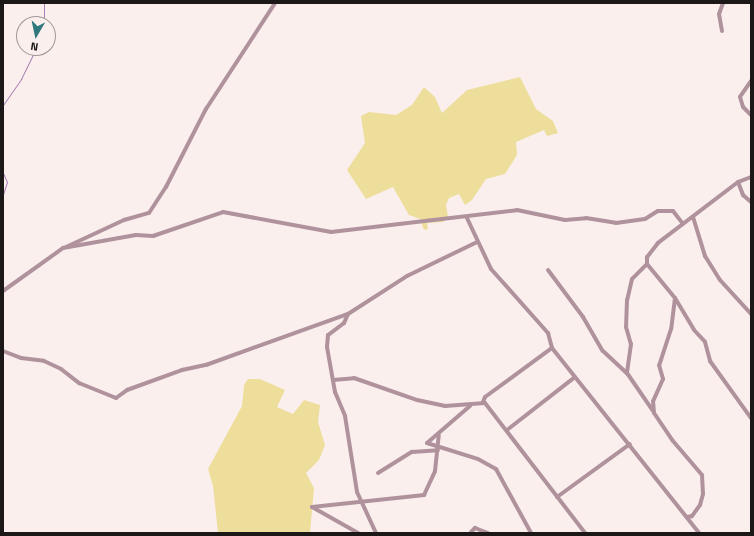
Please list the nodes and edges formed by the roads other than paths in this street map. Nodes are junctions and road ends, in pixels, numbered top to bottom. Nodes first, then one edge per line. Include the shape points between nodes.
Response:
1 (275, 3) edge
2 (723, 3) edge
3 (722, 31) dead end
4 (751, 81) edge
5 (751, 115) edge
6 (751, 177) edge
7 (738, 182) junction
8 (751, 202) edge
9 (693, 217) junction
10 (467, 218) junction
11 (683, 224) junction
12 (477, 242) junction
13 (63, 248) junction
14 (647, 264) junction
15 (548, 270) dead end
16 (3, 291) edge
17 (675, 298) junction
18 (348, 314) junction
19 (751, 314) edge
20 (552, 348) junction
21 (3, 352) edge
22 (627, 373) junction
23 (575, 378) junction
24 (333, 380) junction
25 (483, 402) junction
26 (470, 406) junction
27 (654, 413) junction
28 (751, 418) edge
29 (507, 430) junction
30 (439, 435) junction
31 (630, 444) junction
32 (438, 448) junction
33 (378, 473) dead end
34 (557, 497) junction
35 (361, 500) junction
36 (686, 517) junction
37 (471, 532) dead end
38 (358, 533) edge
39 (376, 533) edge
40 (488, 533) edge
41 (531, 533) edge
42 (585, 533) edge
43 (699, 533) edge

1 - 13 street via 206,109 166,188 149,213 124,220
2 - 3 street via 719,14
4 - 5 street via 740,96 743,107
6 - 7 street
7 - 8 street via 743,195
7 - 9 street
9 - 11 street
9 - 19 street via 705,256 720,280
10 - 11 street via 517,210 565,220 586,218 616,223 645,219 658,211 673,211
10 - 12 street
10 - 13 street via 424,220 372,228 344,228 331,232 223,212 153,236 136,235
11 - 14 street via 654,247
12 - 18 street via 407,276
12 - 20 street via 491,269 548,333
13 - 16 street
14 - 17 street
14 - 22 street via 632,280 627,300 626,327 631,344
15 - 22 street via 583,317 603,351
17 - 27 street via 671,330 659,365 663,379 653,401
17 - 28 street via 694,330 705,342 710,361
18 - 21 street via 206,365 182,370 127,390 116,398 79,383 61,369 44,362
18 - 24 street via 344,323 328,335 327,348
20 - 23 street
20 - 25 street via 485,397
22 - 27 street
23 - 29 street
23 - 31 street
24 - 26 street via 354,378 417,400 445,406
24 - 35 street via 345,416 353,474
25 - 26 street
25 - 29 street
26 - 30 street
27 - 36 street via 673,442 702,475 703,494 700,505 692,516
29 - 34 street
30 - 32 street
30 - 32 street via 427,443
31 - 34 street
31 - 36 street
32 - 33 street via 412,452
32 - 35 street via 430,486 424,495
32 - 41 street via 478,459 496,469
34 - 42 street
35 - 38 street via 330,507 312,507
35 - 39 street
36 - 43 street
37 - 40 street via 475,528

